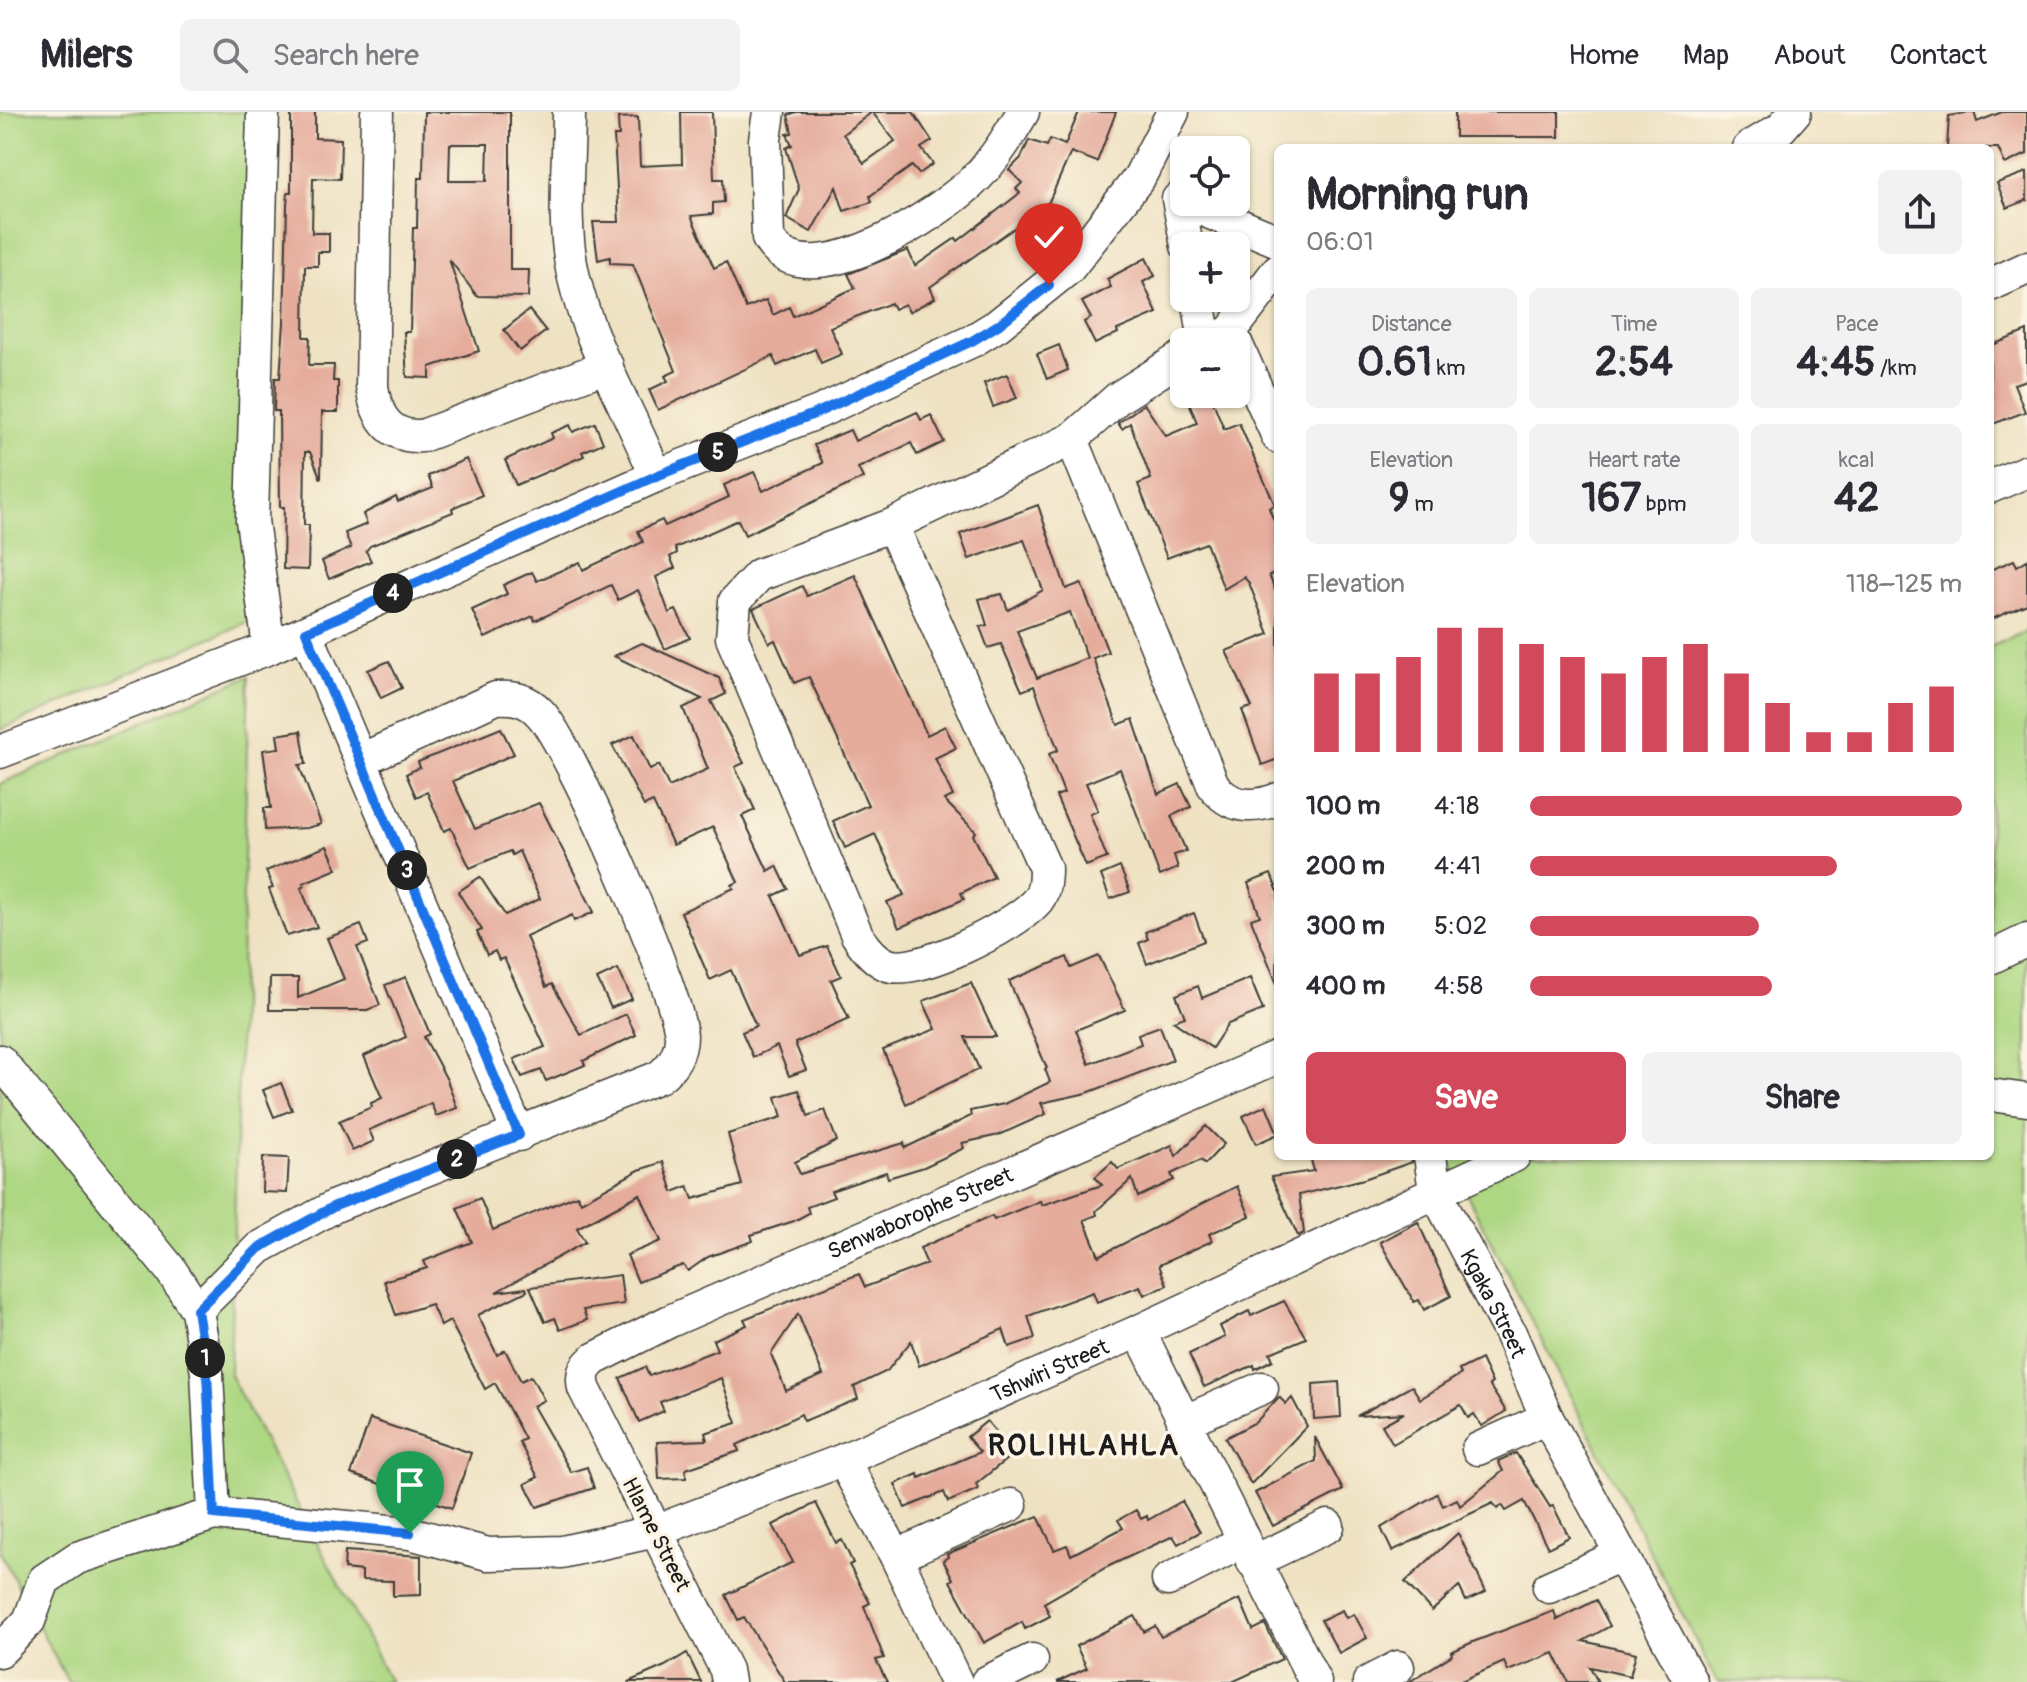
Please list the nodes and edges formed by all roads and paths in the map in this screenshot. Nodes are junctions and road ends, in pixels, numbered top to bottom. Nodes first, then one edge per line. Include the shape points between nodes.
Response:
1 (263, 112) edge
2 (377, 112) edge
3 (569, 112) edge
4 (769, 112) edge
5 (1023, 112) edge
6 (1173, 112) edge
7 (1788, 130) edge
8 (1758, 144) edge
9 (1139, 178) junction
10 (1170, 195) edge
11 (1218, 216) edge
12 (1274, 239) edge
13 (2027, 268) edge
14 (1274, 275) edge
15 (1994, 283) edge
16 (1233, 328) edge
17 (1170, 365) edge
18 (607, 366) junction
19 (1250, 387) edge
20 (1274, 430) edge
21 (1072, 439) junction
22 (2027, 471) edge
23 (656, 476) junction
24 (1994, 485) edge
25 (892, 525) junction
26 (306, 632) junction
27 (269, 648) junction
28 (0, 752) edge
29 (361, 760) junction
30 (1274, 801) edge
31 (2027, 940) edge
32 (1994, 956) edge
33 (1274, 1059) edge
34 (0, 1061) edge
35 (1994, 1096) edge
36 (2027, 1100) edge
37 (519, 1135) junction
38 (1431, 1160) edge
39 (1505, 1160) edge
40 (1435, 1191) junction
41 (197, 1310) junction
42 (1139, 1331) junction
43 (584, 1388) joint
44 (1262, 1388) dead end
45 (1547, 1418) junction
46 (1183, 1422) junction
47 (1478, 1449) dead end
48 (843, 1460) junction
49 (1011, 1505) dead end
50 (214, 1514) junction
51 (1328, 1526) dead end
52 (656, 1531) junction
53 (1248, 1552) junction
54 (1621, 1555) junction
55 (896, 1556) junction
56 (1168, 1580) dead end
57 (1549, 1587) dead end
58 (0, 1651) edge
59 (1032, 1660) dead end
60 (1398, 1667) dead end
61 (1309, 1680) edge
62 (728, 1682) edge
63 (956, 1682) edge
64 (987, 1682) edge
65 (1369, 1682) edge
66 (1691, 1682) edge

1 - 27 street via 252,520
2 - 18 street via 372,386 387,426 405,436 422,436
3 - 18 street via 571,267
4 - 5 street via 768,238 773,247 794,258 829,261 880,243 976,178
6 - 9 street
7 - 8 street
9 - 10 street
9 - 23 street via 1069,268 998,325 819,412
11 - 12 street
13 - 15 street
14 - 16 street
17 - 21 street via 1118,398
18 - 23 street
19 - 20 street
21 - 25 street
21 - 30 street via 1213,785 1236,804 1260,806
22 - 24 street
23 - 26 street
25 - 25 street via 759,575 735,601 731,625 857,935 885,964 900,967 931,961 1020,915 1037,902 1045,868
26 - 27 street
26 - 29 street
27 - 28 street
29 - 37 street
29 - 37 street via 485,701 519,698 552,728 637,910 679,1015 681,1041 674,1062 659,1077
31 - 32 street
33 - 43 street, Senwaborophe Street via 670,1321 594,1359 583,1371
34 - 41 street via 170,1269
35 - 36 street
37 - 41 street via 335,1206 259,1248
38 - 40 street
39 - 40 street, Tshwiri Street
40 - 42 street, Tshwiri Street
40 - 45 street, Kgaka Street via 1510,1333
41 - 50 street via 207,1373
42 - 46 street
42 - 48 street, Tshwiri Street
43 - 52 street, Hlame Street
44 - 46 street
45 - 47 street
45 - 54 street, Kgaka Street
46 - 53 street
48 - 52 street, Tshwiri Street
48 - 55 street
49 - 55 street
50 - 52 street, Tshwiri Street via 410,1533 488,1554 562,1552
50 - 58 street via 77,1558 44,1580 29,1621
51 - 53 street
52 - 62 street, Hlame Street
53 - 56 street
53 - 61 street
54 - 57 street
54 - 66 street, Kgaka Street
55 - 63 street
59 - 64 street
60 - 65 street

